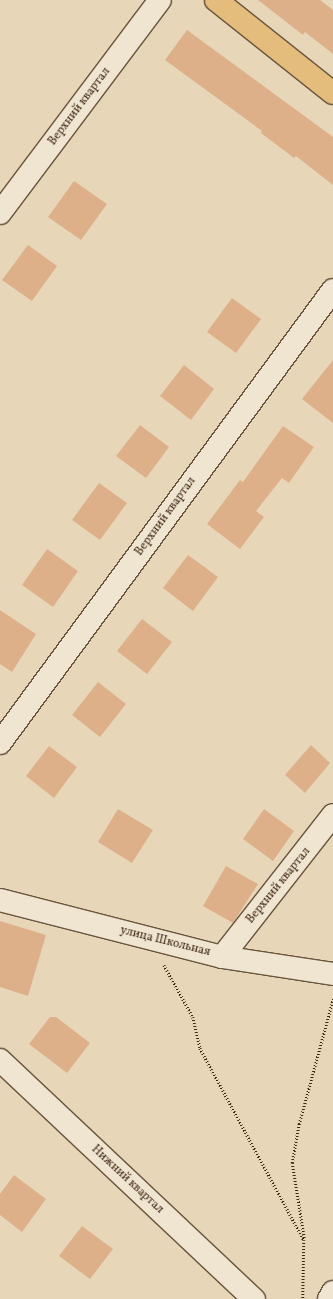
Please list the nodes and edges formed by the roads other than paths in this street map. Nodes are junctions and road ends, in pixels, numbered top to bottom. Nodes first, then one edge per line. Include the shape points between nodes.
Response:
1 (160, 0) edge
2 (216, 0) edge
3 (333, 93) edge
4 (0, 213) edge
5 (333, 290) edge
6 (0, 743) edge
7 (333, 815) edge
8 (0, 900) edge
9 (222, 957) junction
10 (333, 974) edge
11 (0, 1060) edge
12 (333, 1292) edge
13 (254, 1299) edge
14 (329, 1299) edge

1 - 4 street, Верхний квартал
2 - 3 main road
5 - 6 street, Верхний квартал
7 - 9 street, Верхний квартал
8 - 9 street, улица Школьная
9 - 10 street, улица Школьная
11 - 13 street, Нижний квартал
12 - 14 street

